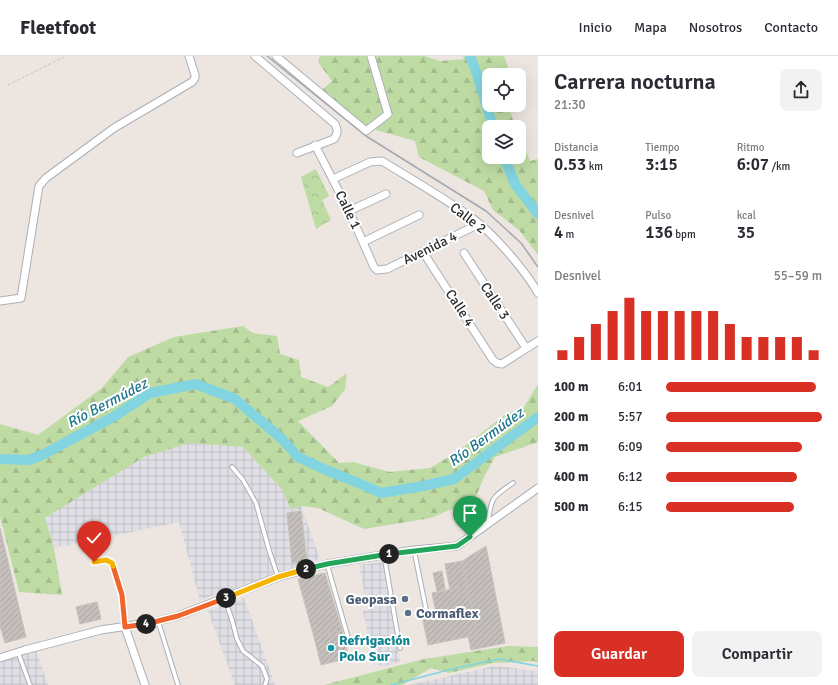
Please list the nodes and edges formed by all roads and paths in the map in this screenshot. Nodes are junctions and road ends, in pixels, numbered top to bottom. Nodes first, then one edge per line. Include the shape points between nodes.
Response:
1 (66, 56) edge
2 (189, 56) edge
3 (255, 56) edge
4 (276, 56) edge
5 (371, 56) edge
6 (8, 85) dead end
7 (316, 145) junction
8 (296, 153) dead end
9 (333, 179) junction
10 (386, 194) dead end
11 (349, 211) junction
12 (419, 215) dead end
13 (479, 224) junction
14 (363, 242) junction
15 (423, 252) junction
16 (464, 253) dead end
17 (381, 271) joint
18 (538, 293) edge
19 (0, 301) edge
20 (538, 341) edge
21 (526, 348) junction
22 (232, 467) dead end
23 (513, 483) dead end
24 (538, 488) edge
25 (488, 524) junction
26 (414, 550) junction
27 (384, 555) junction
28 (94, 562) dead end
29 (327, 564) junction
30 (278, 577) junction
31 (224, 599) junction
32 (426, 609) dead end
33 (158, 621) junction
34 (125, 627) junction
35 (349, 641) dead end
36 (400, 648) dead end
37 (18, 652) junction
38 (0, 658) edge
39 (30, 685) edge
40 (145, 685) edge
41 (178, 685) edge
42 (265, 685) edge

1 - 6 path
2 - 19 street via 195,75 192,82 114,128 46,178 39,186 21,298
3 - 7 street via 335,124 338,134 334,139
4 - 5 street via 366,131 388,114
7 - 8 street
7 - 9 street, Calle 1
9 - 11 street, Calle 1
9 - 13 street, Calle 2 via 370,162 382,160
10 - 11 street
11 - 14 street, Calle 1
12 - 14 street
13 - 15 street, Avenida 4
13 - 18 street, Calle 2 via 510,255
14 - 17 street, Calle 1 via 374,267
15 - 17 street, Avenida 4
15 - 21 street, Calle 4 via 493,360 502,364
16 - 21 street, Calle 3
20 - 21 street
22 - 30 lane via 256,503
23 - 25 lane via 492,499
24 - 25 street
25 - 26 street via 457,546
26 - 27 street
26 - 32 lane
27 - 29 street
27 - 36 lane
28 - 34 lane via 106,560 112,563 122,595
29 - 30 street
29 - 35 lane
30 - 31 street
31 - 33 street
31 - 42 lane via 237,639 243,651 262,666 267,679
33 - 34 street
33 - 41 lane
34 - 37 street via 101,630
34 - 40 street
37 - 38 street
37 - 39 lane

